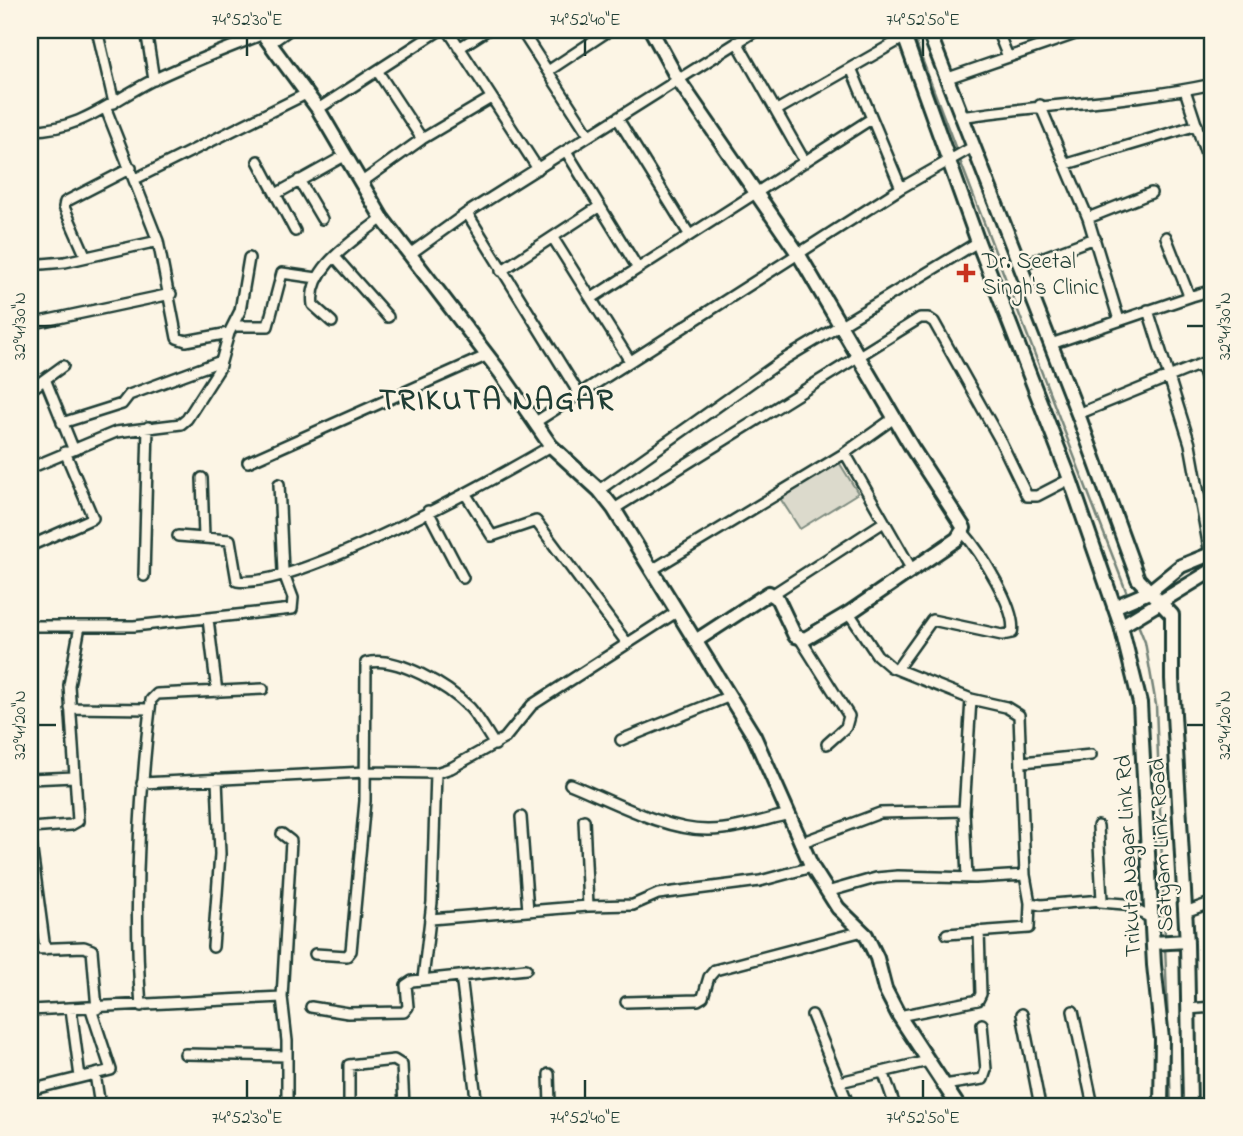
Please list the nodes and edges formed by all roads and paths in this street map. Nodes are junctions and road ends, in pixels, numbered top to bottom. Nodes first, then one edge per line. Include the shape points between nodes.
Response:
1 (97, 30) edge
2 (146, 30) edge
3 (289, 30) edge
4 (440, 30) edge
5 (448, 30) edge
6 (487, 30) edge
7 (521, 30) edge
8 (610, 30) edge
9 (651, 30) edge
10 (757, 30) edge
11 (928, 30) edge
12 (997, 30) edge
13 (1048, 30) edge
14 (1087, 30) edge
15 (904, 34) edge
16 (264, 36) edge
17 (737, 42) junction
18 (1051, 42) junction
19 (459, 48) junction
20 (1008, 57) junction
21 (851, 68) junction
22 (548, 71) junction
23 (378, 72) junction
24 (677, 78) junction
25 (945, 79) junction
26 (154, 80) junction
27 (1213, 84) edge
28 (1185, 90) junction
29 (306, 94) junction
30 (491, 98) junction
31 (1041, 105) junction
32 (110, 106) junction
33 (318, 109) junction
34 (778, 110) junction
35 (961, 117) junction
36 (618, 119) junction
37 (871, 119) junction
38 (1196, 125) junction
39 (30, 130) edge
40 (589, 135) junction
41 (422, 139) junction
42 (968, 149) junction
43 (566, 151) junction
44 (346, 155) junction
45 (950, 158) junction
46 (258, 160) dead end
47 (805, 162) junction
48 (1067, 164) junction
49 (131, 168) junction
50 (538, 169) junction
51 (1213, 176) edge
52 (135, 179) junction
53 (299, 180) junction
54 (362, 182) junction
55 (901, 188) junction
56 (1150, 193) dead end
57 (276, 194) junction
58 (757, 194) junction
59 (600, 206) junction
60 (467, 213) junction
61 (382, 218) junction
62 (1088, 218) junction
63 (322, 219) dead end
64 (295, 231) dead end
65 (690, 234) junction
66 (1166, 237) dead end
67 (553, 238) junction
68 (1094, 238) junction
69 (158, 241) junction
70 (978, 242) junction
71 (410, 254) junction
72 (799, 255) junction
73 (86, 257) junction
74 (335, 257) junction
75 (249, 258) dead end
76 (30, 265) edge
77 (1020, 266) junction
78 (637, 267) junction
79 (501, 271) junction
80 (317, 278) junction
81 (1213, 290) edge
82 (170, 294) junction
83 (1192, 296) junction
84 (592, 298) junction
85 (1148, 310) junction
86 (388, 317) dead end
87 (1119, 320) junction
88 (332, 322) dead end
89 (30, 324) edge
90 (840, 326) junction
91 (231, 330) junction
92 (1051, 344) junction
93 (488, 355) junction
94 (859, 356) junction
95 (1213, 359) edge
96 (221, 361) junction
97 (630, 361) junction
98 (1200, 365) junction
99 (63, 366) dead end
100 (45, 379) junction
101 (1170, 379) junction
102 (30, 390) edge
103 (578, 392) junction
104 (1213, 405) edge
105 (1078, 414) junction
106 (894, 418) junction
107 (62, 423) junction
108 (534, 423) junction
109 (148, 427) junction
110 (551, 446) junction
111 (69, 450) junction
112 (845, 453) junction
113 (248, 462) dead end
114 (30, 468) edge
115 (202, 478) dead end
116 (1070, 479) junction
117 (279, 484) dead end
118 (599, 489) junction
119 (465, 493) junction
120 (614, 509) junction
121 (428, 512) junction
122 (884, 522) junction
123 (963, 533) junction
124 (178, 536) dead end
125 (204, 537) junction
126 (30, 547) edge
127 (1212, 554) edge
128 (652, 570) junction
129 (912, 570) junction
130 (1213, 570) edge
131 (145, 576) dead end
132 (284, 576) junction
133 (463, 578) dead end
134 (1149, 592) junction
135 (773, 594) junction
136 (1162, 602) junction
137 (1114, 607) junction
138 (678, 611) junction
139 (849, 613) junction
140 (208, 619) junction
141 (30, 626) edge
142 (80, 626) junction
143 (1121, 626) junction
144 (697, 640) junction
145 (801, 640) junction
146 (627, 643) junction
147 (897, 670) junction
148 (263, 689) dead end
149 (217, 692) junction
150 (730, 696) junction
151 (971, 699) junction
152 (70, 708) junction
153 (150, 709) junction
154 (621, 740) dead end
155 (828, 744) dead end
156 (495, 745) junction
157 (1091, 755) dead end
158 (1023, 762) junction
159 (366, 772) junction
160 (436, 773) junction
161 (74, 777) junction
162 (30, 779) edge
163 (217, 779) junction
164 (142, 783) junction
165 (570, 785) dead end
166 (964, 811) junction
167 (789, 814) junction
168 (521, 817) dead end
169 (584, 820) dead end
170 (1098, 826) dead end
171 (30, 828) edge
172 (282, 834) dead end
173 (30, 836) edge
174 (800, 843) junction
175 (812, 867) junction
176 (1025, 875) junction
177 (967, 878) junction
178 (828, 892) junction
179 (1100, 902) junction
180 (1213, 902) edge
181 (1030, 903) junction
182 (588, 906) junction
183 (528, 911) junction
184 (1185, 912) junction
185 (1151, 918) junction
186 (431, 919) junction
187 (863, 931) junction
188 (979, 931) junction
189 (947, 934) dead end
190 (1183, 941) junction
191 (1157, 942) junction
192 (213, 947) dead end
193 (30, 949) edge
194 (45, 949) junction
195 (315, 954) dead end
196 (526, 969) dead end
197 (461, 976) junction
198 (424, 979) junction
199 (282, 998) junction
200 (626, 1002) dead end
201 (141, 1006) junction
202 (312, 1007) dead end
203 (1213, 1007) edge
204 (71, 1009) junction
205 (94, 1009) junction
206 (1188, 1009) junction
207 (30, 1010) edge
208 (1073, 1011) dead end
209 (1022, 1014) dead end
210 (812, 1015) dead end
211 (899, 1016) junction
212 (982, 1024) dead end
213 (185, 1054) dead end
214 (287, 1056) junction
215 (928, 1061) junction
216 (95, 1074) junction
217 (549, 1074) dead end
218 (884, 1074) junction
219 (80, 1077) junction
220 (840, 1082) junction
221 (944, 1084) junction
222 (30, 1090) edge
223 (100, 1106) edge
224 (286, 1106) edge
225 (349, 1106) edge
226 (404, 1106) edge
227 (477, 1106) edge
228 (550, 1106) edge
229 (849, 1106) edge
230 (895, 1106) edge
231 (958, 1106) edge
232 (1040, 1106) edge
233 (1093, 1106) edge
234 (1161, 1106) edge
235 (1190, 1106) edge

1 - 32 street
2 - 26 street
3 - 16 street
4 - 23 street
5 - 19 street
6 - 19 street
7 - 22 street
8 - 22 street
9 - 24 street
10 - 17 street
11 - 25 street
12 - 20 street
13 - 18 street
14 - 18 street
15 - 21 street
15 - 45 street, Trikuta Nagar Link Rd
16 - 26 street
16 - 29 street
17 - 24 street
17 - 34 street
18 - 20 street
19 - 30 street
20 - 25 street
21 - 34 street
21 - 37 street
22 - 40 street
23 - 33 street
23 - 41 street
24 - 36 street
24 - 58 street
25 - 35 street
26 - 32 street
27 - 28 street
28 - 31 street
28 - 38 street
29 - 33 street
29 - 52 street
30 - 41 street
30 - 50 street
31 - 35 street
31 - 48 street
32 - 39 street via 65,127
32 - 49 street
33 - 44 street
34 - 47 street
35 - 42 street
36 - 40 street
36 - 65 street
37 - 47 street
37 - 55 street
38 - 48 street
38 - 51 street
40 - 43 street
41 - 54 street
42 - 45 street
42 - 77 street
43 - 50 street
43 - 59 street
44 - 53 street
44 - 54 street
45 - 55 street
45 - 70 street, Trikuta Nagar Link Rd
46 - 57 street
47 - 58 street
48 - 62 street
49 - 52 street
49 - 73 street via 65,202
50 - 60 street
52 - 69 street
53 - 57 street
53 - 63 street
54 - 61 street
55 - 72 street
56 - 62 street
57 - 64 street
58 - 65 street
58 - 72 street
59 - 67 street
59 - 78 street
60 - 71 street
60 - 79 street
61 - 71 street
61 - 74 street
62 - 68 street
65 - 78 street
66 - 83 street
67 - 79 street
67 - 84 street
68 - 77 street
68 - 87 street
69 - 73 street
69 - 82 street
70 - 90 street
70 - 116 street, Trikuta Nagar Link Rd
71 - 93 street
72 - 90 street
72 - 97 street
73 - 76 street
74 - 80 street
74 - 86 street
75 - 91 street via 244,298
77 - 92 street
78 - 84 street
79 - 103 street
80 - 88 street via 313,305
80 - 91 street via 282,273 268,327
81 - 83 street
82 - 89 street
82 - 91 street via 181,341
83 - 85 street
84 - 97 street
85 - 87 street
85 - 101 street
87 - 92 street
90 - 94 street
90 - 118 street via 783,360
91 - 96 street
92 - 105 street
93 - 108 street
93 - 113 street
94 - 106 street
94 - 116 street via 920,318 930,319 1027,496 1037,496
94 - 120 street
95 - 98 street
96 - 107 street via 129,395 122,404
96 - 109 street via 187,419
97 - 103 street
98 - 101 street
98 - 104 street
99 - 100 street
100 - 102 street
100 - 107 street
101 - 105 street
101 - 127 street via 1196,471
103 - 108 street
105 - 134 street via 1131,564
106 - 112 street
106 - 123 street via 960,520
107 - 111 street
108 - 110 street
109 - 111 street via 116,432
109 - 131 street
110 - 118 street
110 - 119 street
111 - 114 street
111 - 126 street via 93,518
112 - 122 street
112 - 128 street
115 - 125 street
116 - 137 street, Trikuta Nagar Link Rd
117 - 132 street
118 - 120 street
119 - 121 street
119 - 146 street via 492,537 536,521
120 - 128 street
121 - 132 street
121 - 133 street
122 - 129 street
122 - 135 street
123 - 129 street
123 - 147 street via 995,583 1013,622 1012,633 1002,635 932,620
124 - 125 street
125 - 132 street via 232,542 237,580
127 - 134 street via 1181,566
128 - 138 street
129 - 139 street
130 - 136 street
132 - 140 street via 294,602 292,609
134 - 136 street
134 - 137 street
135 - 144 street
135 - 145 street
136 - 143 street
136 - 184 street, Satyam Link Road via 1172,615
137 - 143 street, Trikuta Nagar Link Rd
138 - 144 street
138 - 146 street
139 - 145 street
139 - 147 street via 877,655
140 - 142 street
140 - 149 street
141 - 142 street
142 - 152 street via 70,672
143 - 185 street, Trikuta Nagar Link Rd via 1140,704
144 - 150 street
145 - 155 street via 849,716 846,727
146 - 156 street via 532,705
147 - 151 street
148 - 149 street
149 - 153 street via 157,694
150 - 154 street
150 - 167 street via 770,768
151 - 158 street via 1016,711
151 - 166 street
152 - 153 street
152 - 161 street
153 - 164 street
156 - 159 street via 470,708 448,690 417,672 370,662 364,667
156 - 160 street
157 - 158 street
158 - 176 street
159 - 160 street
159 - 163 street
159 - 195 street via 351,951 347,956
160 - 186 street
161 - 162 street
161 - 171 street via 78,821
163 - 164 street
163 - 192 street via 220,854
164 - 201 street
165 - 167 street via 694,829 720,829
166 - 174 street via 880,813
166 - 177 street
167 - 174 street
168 - 183 street
169 - 182 street
170 - 179 street via 1104,896
172 - 199 street via 291,841
173 - 194 street
174 - 175 street
175 - 178 street
175 - 182 street via 760,881 658,894 633,905
176 - 177 street
176 - 181 street
177 - 178 street via 876,878
178 - 187 street
179 - 181 street
179 - 185 street via 1124,904
180 - 184 street
181 - 188 street via 1029,928
182 - 183 street
183 - 186 street
184 - 190 street, Satyam Link Road
185 - 191 street, Trikuta Nagar Link Rd
186 - 198 street
187 - 200 street via 715,970 704,998 698,1000
187 - 211 street
188 - 189 street
188 - 211 street via 978,1000
190 - 191 street
190 - 206 street, Satyam Link Road
191 - 234 street, Trikuta Nagar Link Rd
193 - 194 street
194 - 205 street via 92,950
196 - 197 street
197 - 198 street
197 - 227 street
198 - 202 street via 406,985 408,1007 404,1012 348,1013
199 - 201 street
199 - 214 street
201 - 205 street
203 - 206 street
204 - 205 street
204 - 207 street
204 - 219 street
205 - 216 street via 111,1070
206 - 235 street, Satyam Link Road
208 - 233 street
209 - 232 street
210 - 220 street
211 - 215 street
212 - 221 street via 983,1079
213 - 214 street
214 - 224 street
215 - 218 street
215 - 221 street
216 - 219 street
216 - 223 street
217 - 228 street
218 - 220 street
218 - 230 street
219 - 222 street
220 - 229 street
221 - 231 street
225 - 226 street via 349,1065 394,1060 402,1065

